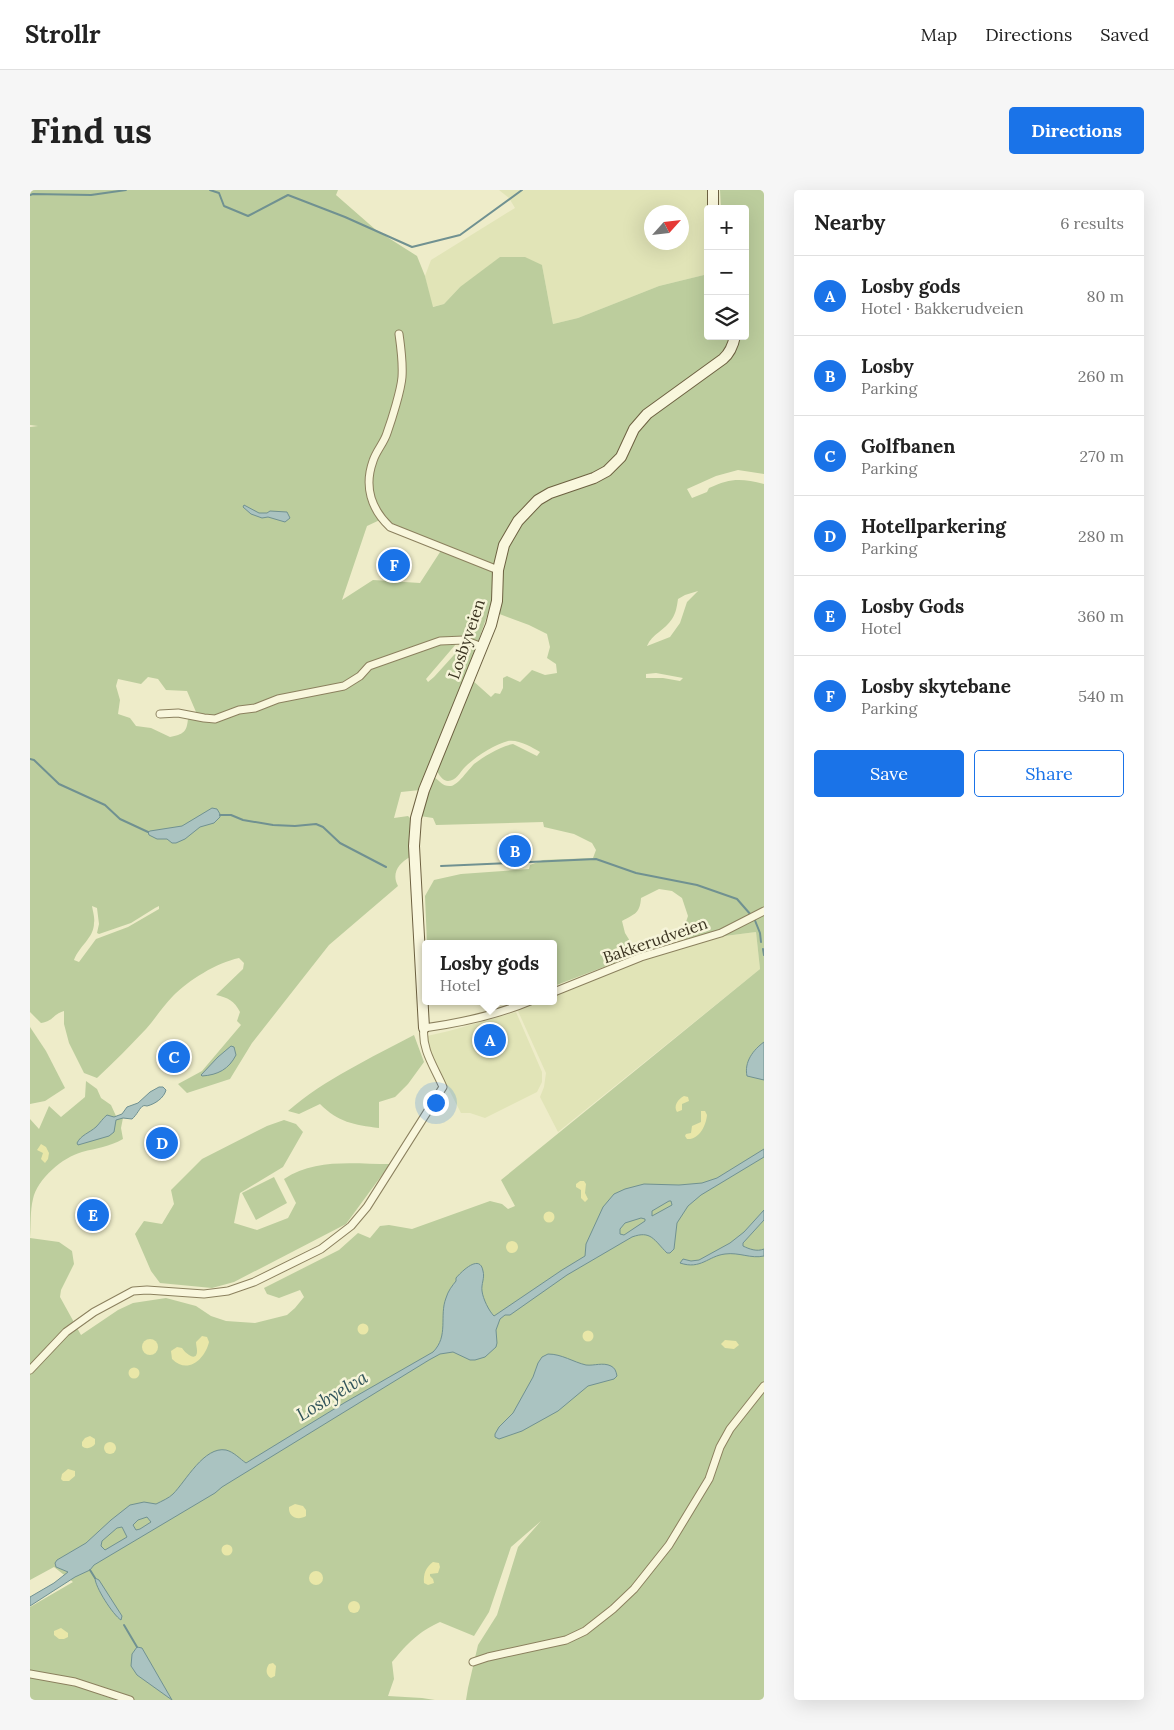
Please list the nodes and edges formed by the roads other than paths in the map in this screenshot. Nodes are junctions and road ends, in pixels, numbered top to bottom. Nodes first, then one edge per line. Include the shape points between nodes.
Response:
1 (712, 190) edge
2 (713, 205) edge
3 (399, 334) dead end
4 (734, 340) edge
5 (498, 570) junction
6 (482, 647) junction
7 (160, 714) dead end
8 (764, 911) edge
9 (557, 991) edge
10 (422, 992) edge
11 (423, 1005) edge
12 (520, 1005) edge
13 (424, 1028) junction
14 (30, 1370) edge
15 (764, 1386) edge
16 (473, 1662) dead end
17 (30, 1674) edge
18 (130, 1700) edge

1 - 2 main road
3 - 5 street via 402,378 387,434 373,460 369,490 374,507 390,527
4 - 5 main road, Losbyveien via 723,359 647,414 634,429 621,457 607,471 550,493 527,510 504,545
5 - 6 main road, Losbyveien via 497,601
6 - 7 street via 464,640 440,641 370,666 344,686 278,699 215,719 178,713
6 - 10 main road, Losbyveien via 424,790 416,818 414,846
8 - 9 street, Bakkerudveien via 721,933 641,957
11 - 13 main road, Losbyveien
12 - 13 street
13 - 14 street via 425,1046 443,1087 380,1188 351,1226 321,1249 240,1288 204,1294 133,1291 66,1332
15 - 16 street via 730,1429 709,1479 670,1545 613,1609 585,1631 566,1640
17 - 18 street via 75,1682

